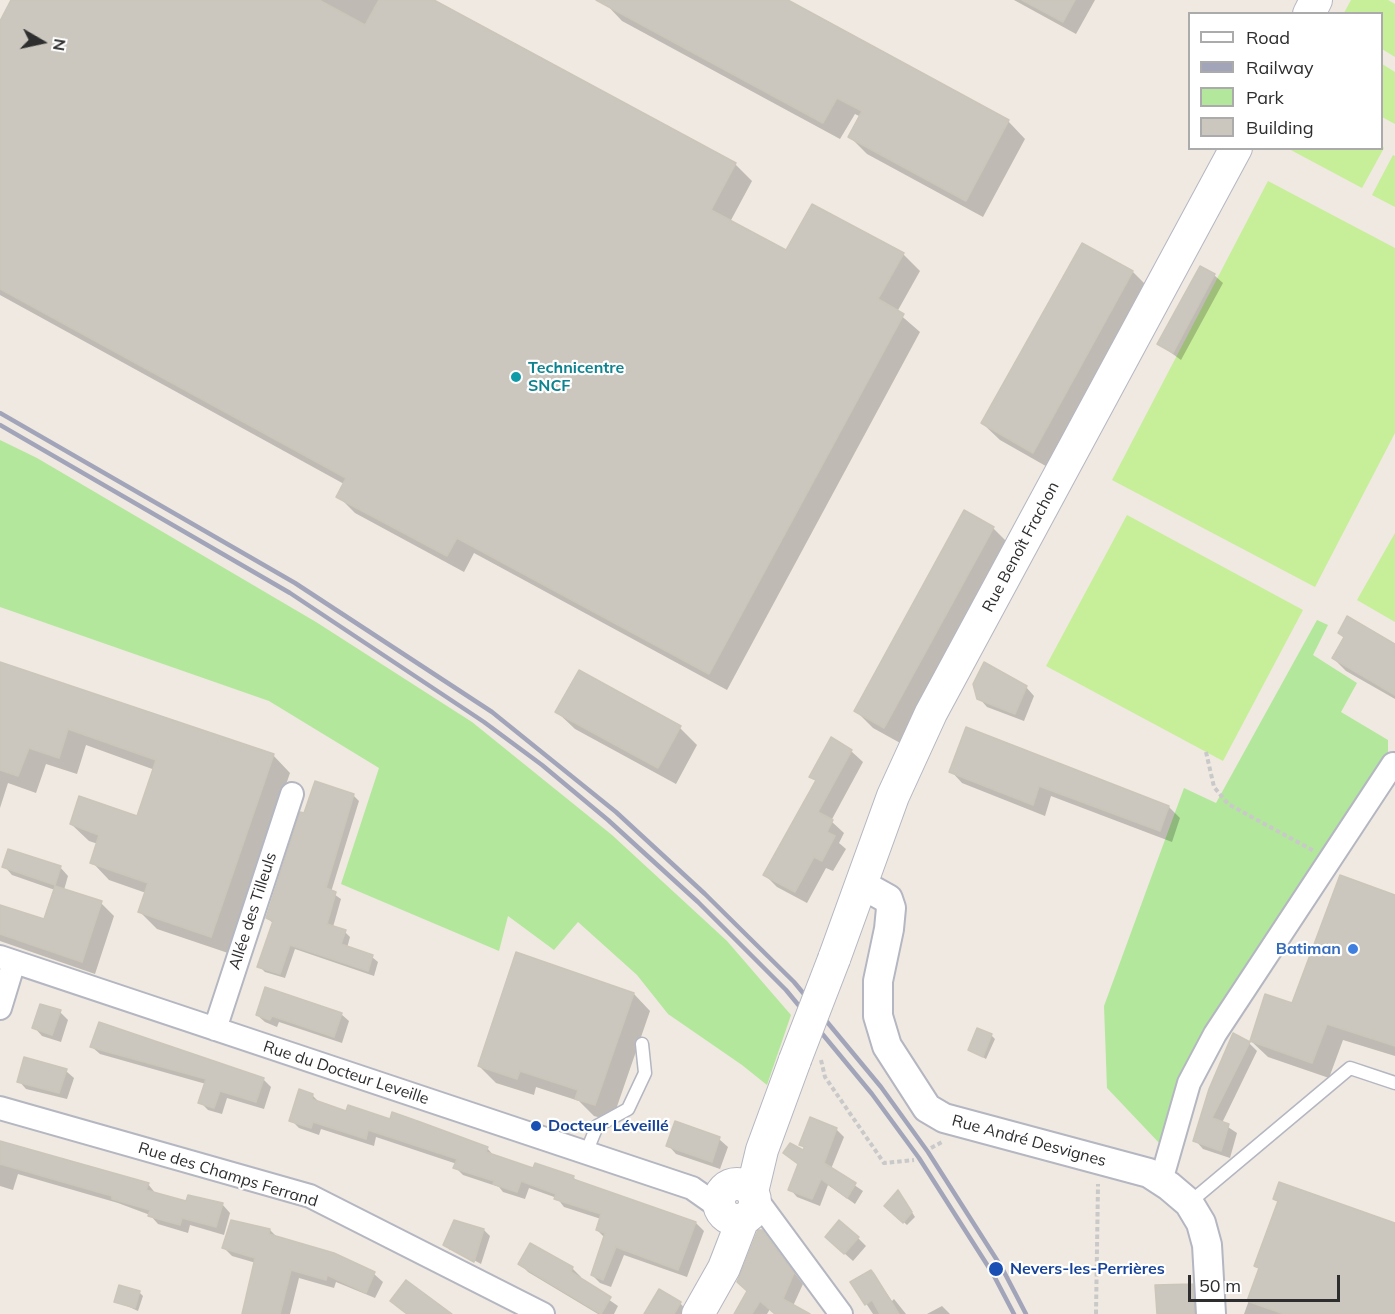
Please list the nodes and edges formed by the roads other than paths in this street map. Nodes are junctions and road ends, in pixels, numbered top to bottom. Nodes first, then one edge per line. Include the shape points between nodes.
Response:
1 (1235, 150) edge
2 (1393, 764) dead end
3 (292, 794) dead end
4 (861, 884) junction
5 (7, 960) edge
6 (0, 1008) edge
7 (215, 1029) junction
8 (642, 1044) dead end
9 (1395, 1083) edge
10 (0, 1108) edge
11 (586, 1153) junction
12 (1161, 1181) junction
13 (1189, 1203) junction
14 (742, 1205) junction
15 (703, 1304) edge
16 (543, 1314) edge
17 (842, 1314) edge
18 (1210, 1314) edge

1 - 4 main road, Rue Benoît Frachon via 931,713 893,796
2 - 12 street via 1215,1034 1190,1083
3 - 7 street, Allée des Tilleuls
4 - 12 street, Rue André Desvignes via 888,899 891,908 878,981 878,1016 887,1046 927,1108 944,1118 1149,1173
4 - 14 main road, Rue Benoît Frachon, bridge
5 - 6 street
5 - 7 street, Rue du Docteur Leveille
7 - 11 street, Rue du Docteur Leveille
8 - 11 lane via 645,1073 628,1109 597,1126
9 - 13 lane via 1350,1068
10 - 16 street, Rue des Champs Ferrand via 310,1196
11 - 14 street, Rue du Docteur Leveille
12 - 13 street, Rue André Desvignes
13 - 18 street, Rue André Desvignes via 1201,1223 1207,1245
14 - 15 main road
14 - 17 street

